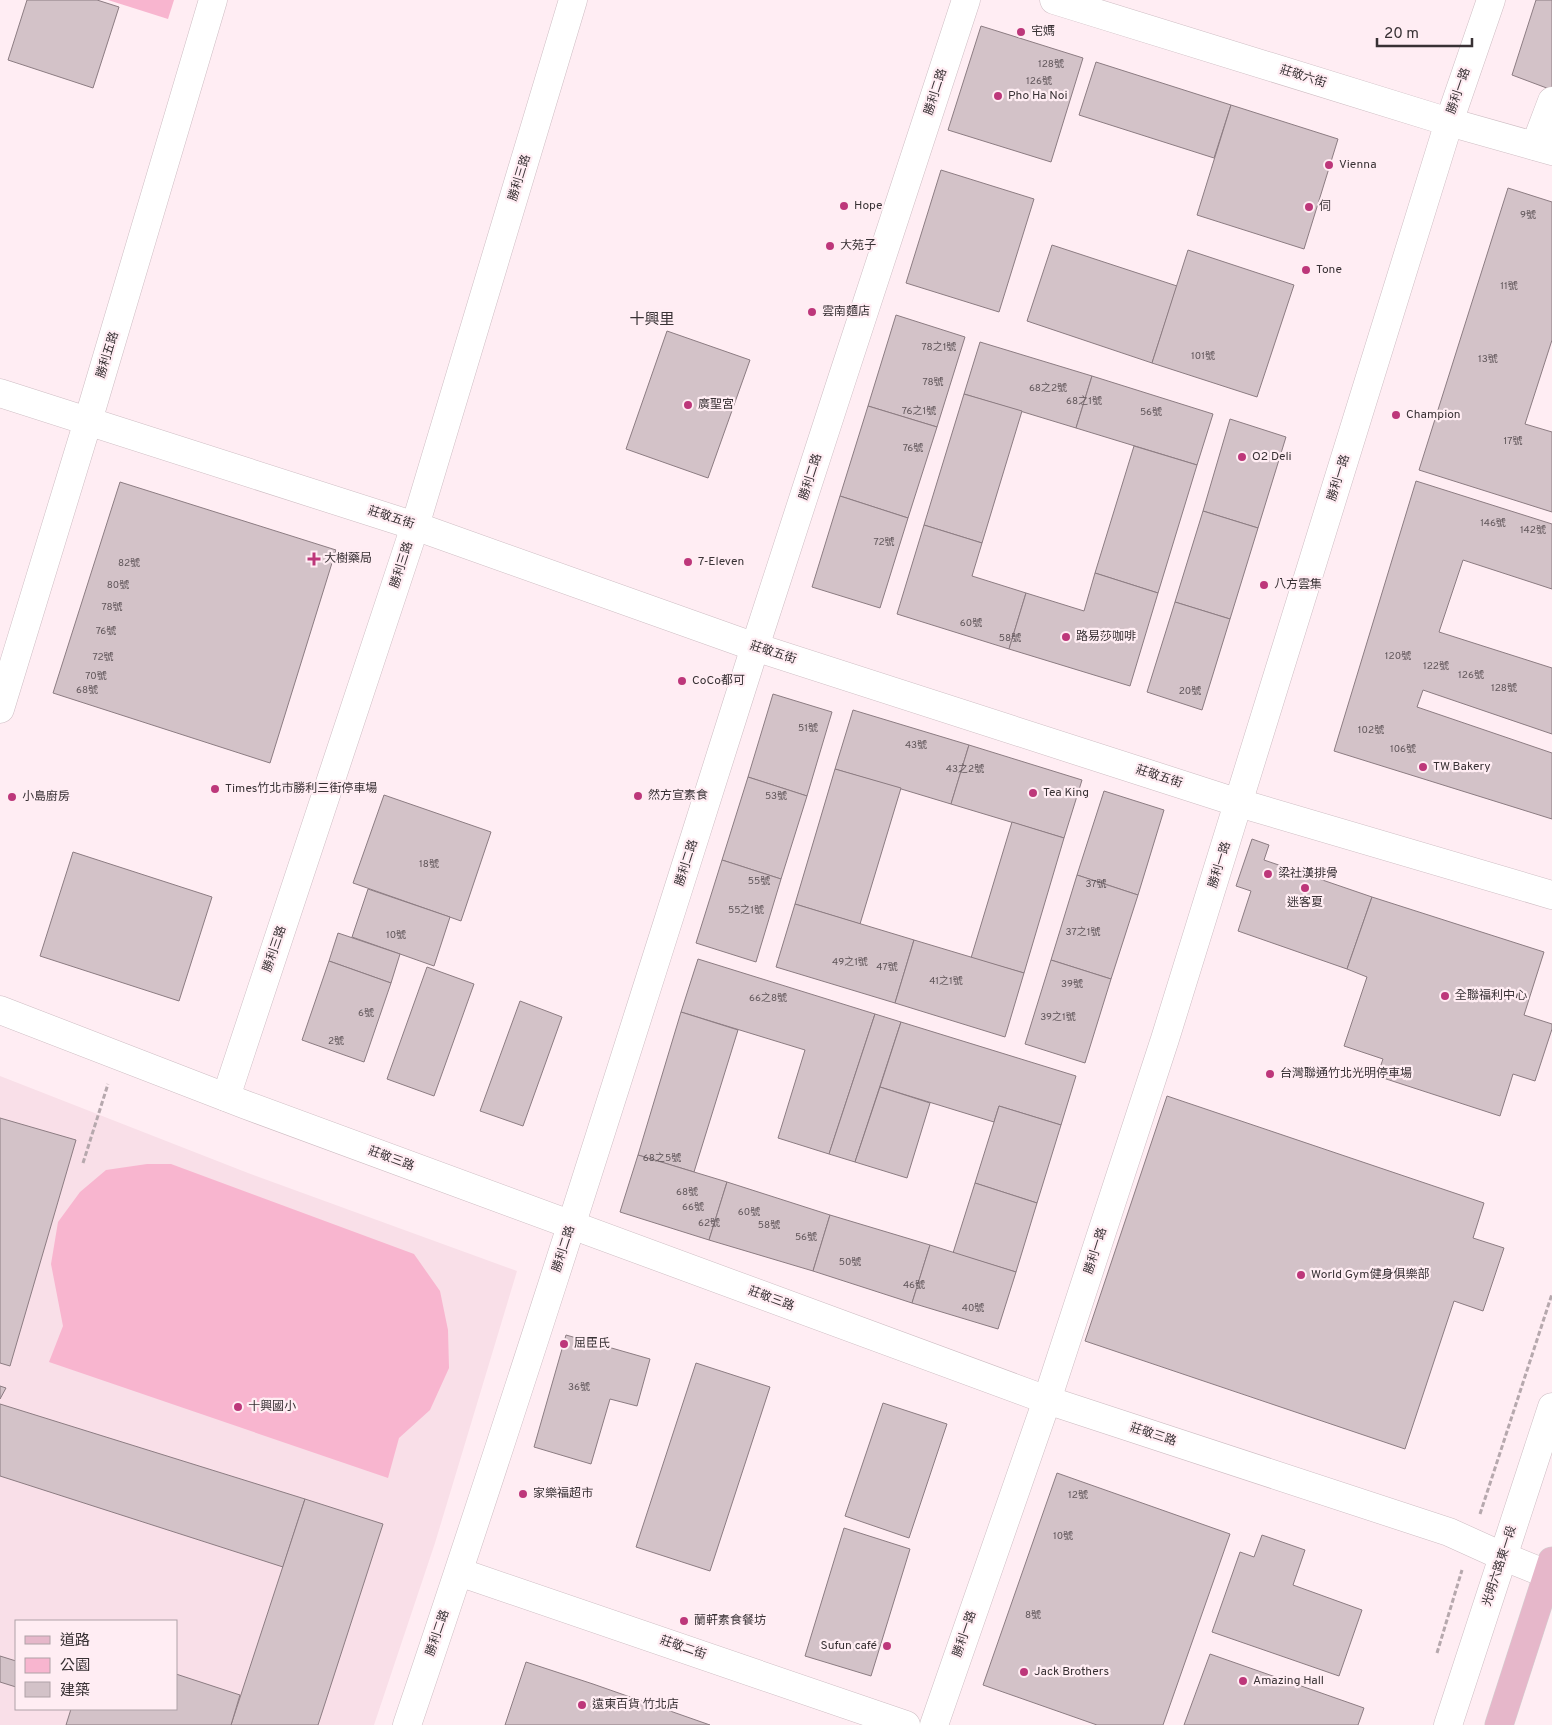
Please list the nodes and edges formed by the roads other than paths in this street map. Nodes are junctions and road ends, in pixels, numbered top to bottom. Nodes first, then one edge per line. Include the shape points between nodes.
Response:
1 (213, 0) edge
2 (573, 0) edge
3 (966, 0) edge
4 (1054, 0) edge
5 (1491, 0) edge
6 (1552, 101) edge
7 (1449, 122) junction
8 (1543, 148) edge
9 (0, 392) edge
10 (88, 421) junction
11 (415, 526) junction
12 (755, 647) junction
13 (0, 710) edge
14 (1239, 803) junction
15 (1552, 895) edge
16 (0, 1010) edge
17 (226, 1097) junction
18 (572, 1226) junction
19 (1047, 1400) junction
20 (1552, 1408) edge
21 (1502, 1556) junction
22 (1550, 1571) edge
23 (459, 1572) junction
24 (407, 1725) edge
25 (906, 1725) edge
26 (934, 1725) edge
27 (1448, 1725) edge
28 (1499, 1725) edge

1 - 10 street, 勝利五路
2 - 11 street, 勝利三路
3 - 12 street, 勝利二路
4 - 7 street, 莊敬六街
5 - 7 street, 勝利一路
6 - 8 street
7 - 8 street, 莊敬六街
7 - 14 street, 勝利一路
9 - 10 street, 莊敬五街
10 - 11 street, 莊敬五街
10 - 13 street, 勝利五路
11 - 12 street, 莊敬五街
11 - 17 street, 勝利三路
12 - 14 street, 莊敬五街
12 - 18 street, 勝利二路
14 - 15 street, 莊敬五街
14 - 19 street, 勝利一路 via 1166,1039
16 - 17 street, 莊敬三路
17 - 18 street, 莊敬三路
18 - 19 street, 莊敬三路
18 - 23 street, 勝利二路
19 - 21 street, 莊敬三路 via 1449,1532
19 - 26 street, 勝利一路
20 - 21 street, 光明六路東一段
21 - 22 street, 莊敬三路
21 - 27 street, 光明六路東一段
22 - 28 main road
23 - 24 street, 勝利二路
23 - 25 street, 莊敬二街

